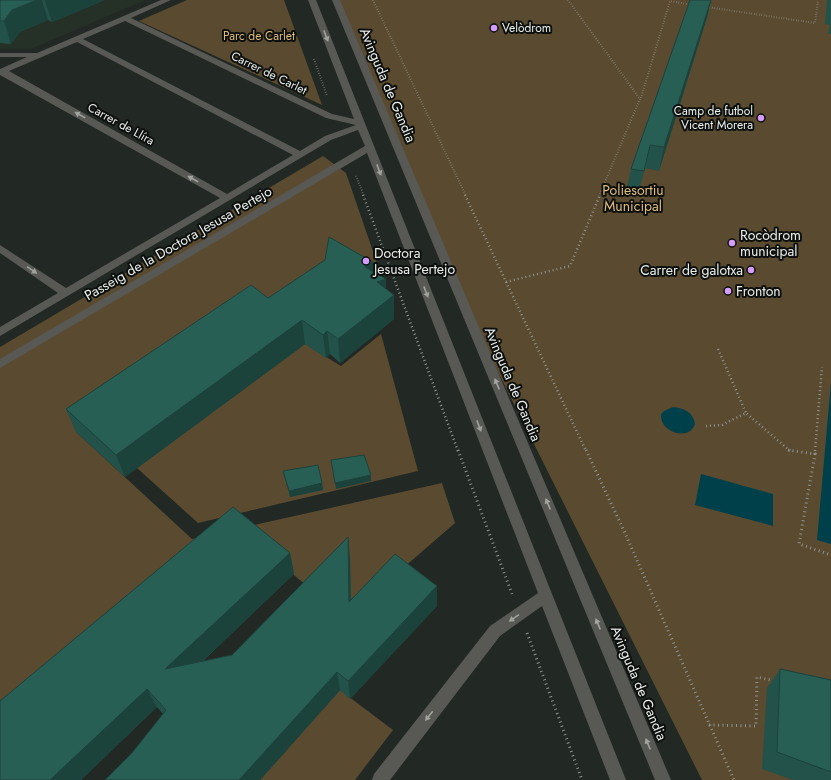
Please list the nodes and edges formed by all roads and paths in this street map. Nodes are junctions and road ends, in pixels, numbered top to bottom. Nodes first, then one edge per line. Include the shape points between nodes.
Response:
1 (167, 0) edge
2 (312, 0) edge
3 (336, 0) edge
4 (373, 0) edge
5 (568, 0) edge
6 (818, 0) edge
7 (693, 5) edge
8 (701, 6) edge
9 (125, 18) junction
10 (77, 39) junction
11 (0, 55) edge
12 (39, 55) junction
13 (1, 72) edge
14 (640, 99) junction
15 (361, 124) junction
16 (370, 147) junction
17 (301, 155) junction
18 (350, 159) junction
19 (227, 198) junction
20 (0, 248) edge
21 (506, 282) junction
22 (66, 293) junction
23 (0, 332) edge
24 (718, 349) dead end
25 (0, 364) edge
26 (822, 367) dead end
27 (746, 413) junction
28 (706, 426) dead end
29 (815, 454) junction
30 (831, 555) edge
31 (545, 596) junction
32 (520, 614) junction
33 (779, 682) edge
34 (709, 725) junction
35 (380, 780) edge
36 (582, 780) edge
37 (618, 780) edge
38 (663, 780) edge
39 (734, 780) edge

1 - 9 street
2 -> 15 street
38 -> 3 street, Avinguda de Gandia
4 - 21 path
5 - 14 path
6 - 8 path via 815,23
7 - 14 path via 670,1
9 - 10 street
9 - 15 street, Carrer de Carlet via 329,116
10 - 12 street
10 - 17 street
11 - 12 street
12 - 13 street
19 -> 13 street, Carrer de Llíra
14 - 21 path via 570,266
15 - 16 street
15 - 17 street, Passeig de la Doctora Jesusa Pertejo via 328,138
16 - 18 street, Passeig de la Doctora Jesusa Pertejo
16 -> 31 street
17 - 19 street, Passeig de la Doctora Jesusa Pertejo
18 - 25 street, Passeig de la Doctora Jesusa Pertejo
18 - 32 path
19 - 22 street, Passeig de la Doctora Jesusa Pertejo
20 -> 22 street
21 - 34 path via 625,533
22 - 23 street, Passeig de la Doctora Jesusa Pertejo
24 - 27 path
26 - 29 path
27 - 28 path via 722,425
27 - 29 path via 789,450
29 - 30 path via 799,544
31 - 32 street
31 - 37 street
32 -> 35 street via 495,631
32 - 36 path
33 - 34 path via 757,677 756,726
34 - 39 path

